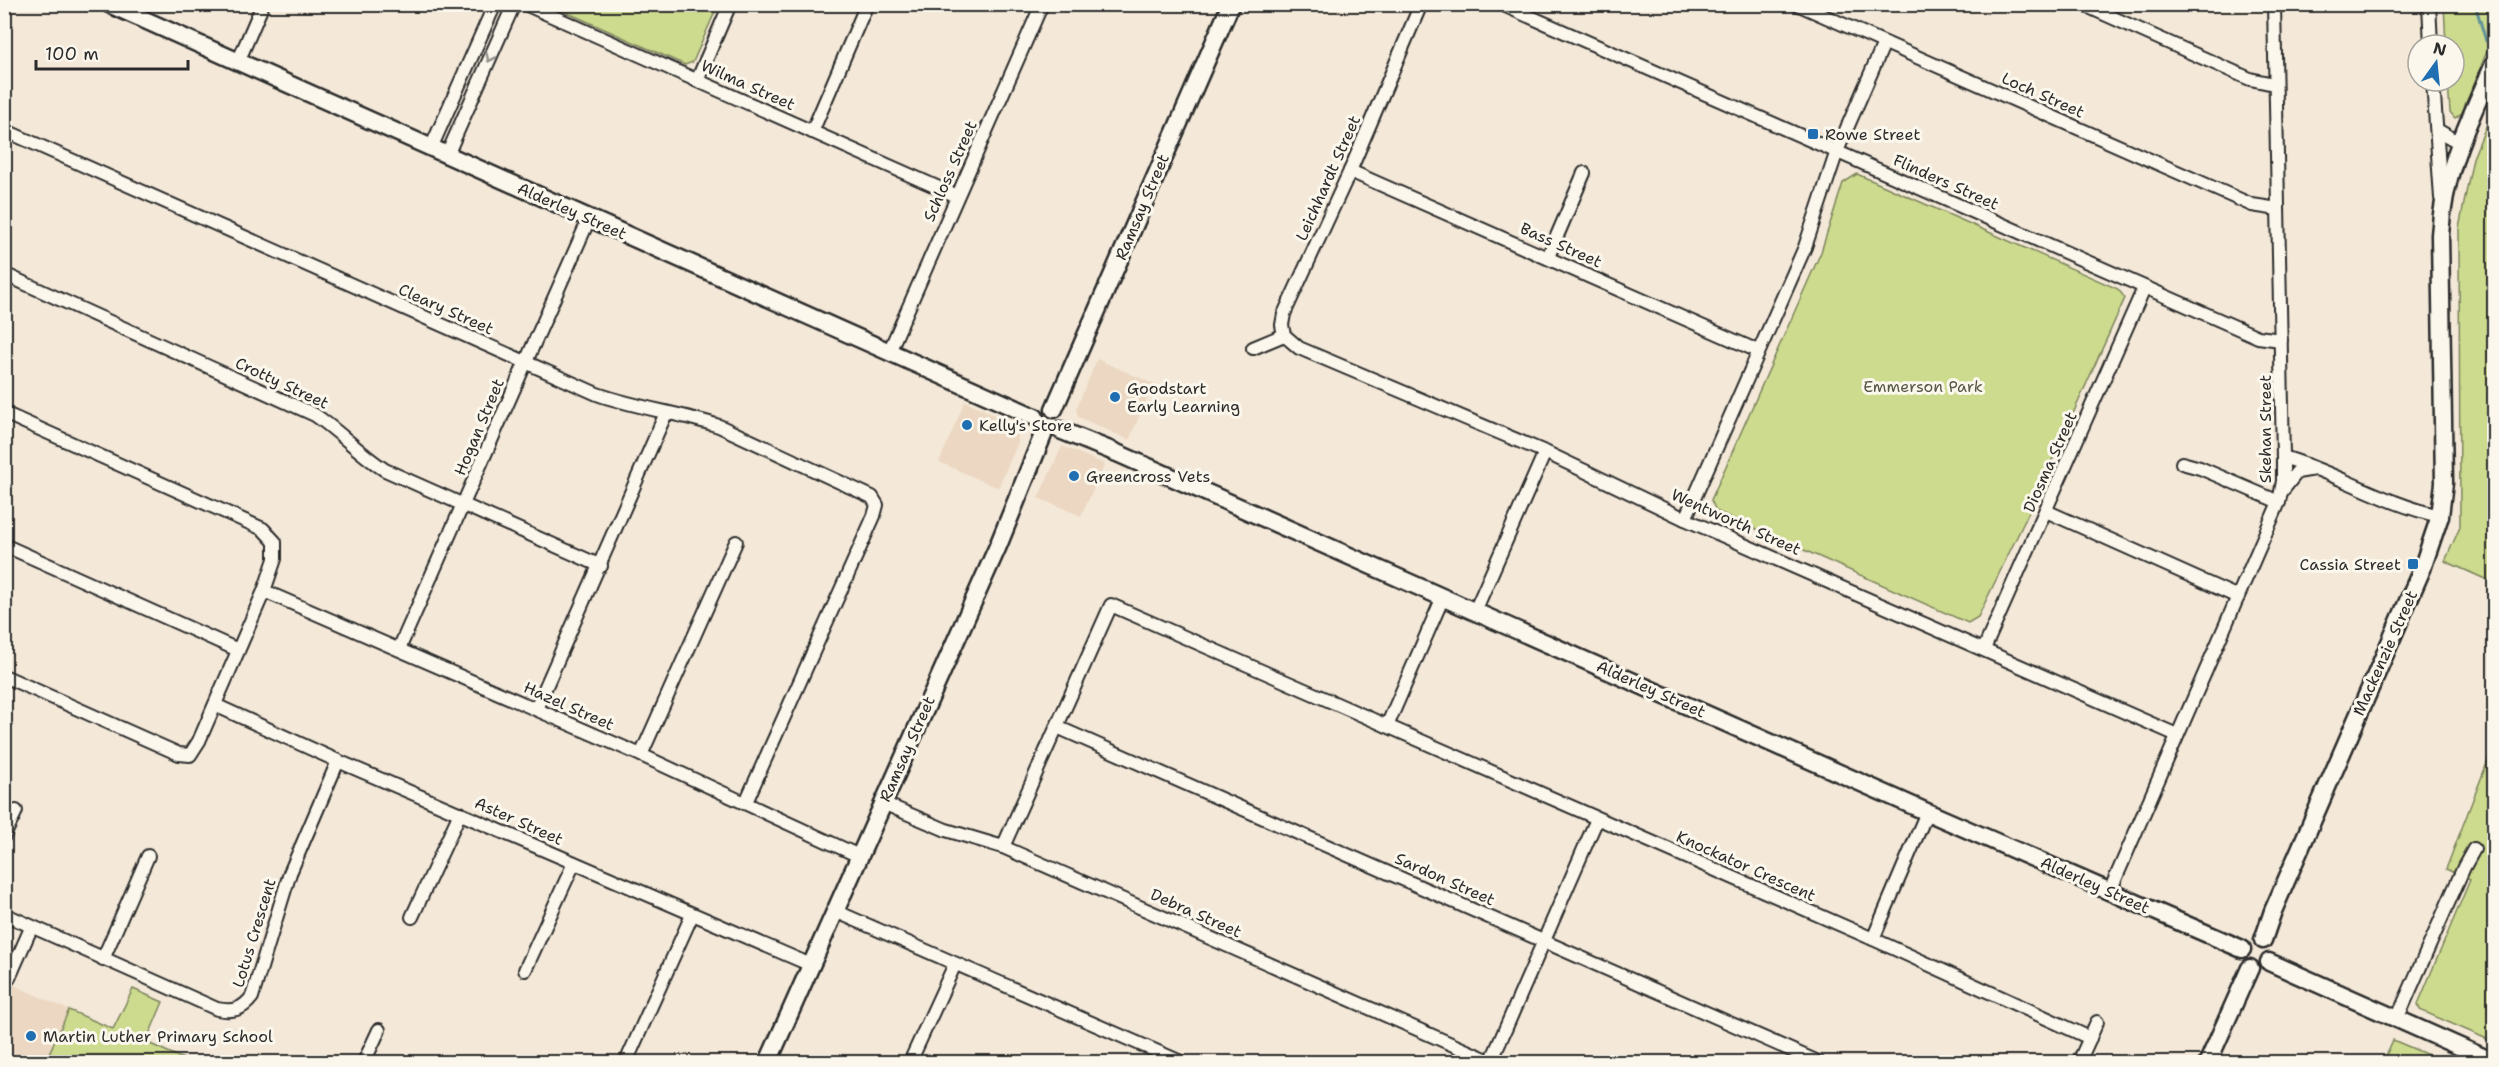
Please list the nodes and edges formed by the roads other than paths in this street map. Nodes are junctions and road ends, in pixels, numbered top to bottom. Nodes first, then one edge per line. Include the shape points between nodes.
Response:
1 (109, 4) edge
2 (263, 4) edge
3 (495, 4) edge
4 (514, 4) edge
5 (525, 4) edge
6 (730, 4) edge
7 (867, 4) edge
8 (1042, 4) edge
9 (1231, 4) edge
10 (1421, 4) edge
11 (1500, 4) edge
12 (1797, 4) edge
13 (2082, 4) edge
14 (2274, 4) edge
15 (2429, 4) edge
16 (2430, 33) edge
17 (1884, 43) junction
18 (238, 62) junction
19 (2494, 64) edge
20 (697, 81) junction
21 (2274, 84) junction
22 (2434, 93) edge
23 (4, 130) edge
24 (2437, 130) junction
25 (812, 132) junction
26 (2460, 143) junction
27 (431, 148) junction
28 (1837, 151) junction
29 (447, 156) junction
30 (1350, 171) junction
31 (1584, 173) dead end
32 (957, 196) junction
33 (2441, 208) junction
34 (2278, 209) junction
35 (589, 219) junction
36 (1548, 257) junction
37 (4, 274) edge
38 (2144, 288) junction
39 (1284, 335) junction
40 (2281, 340) junction
41 (1253, 348) dead end
42 (1758, 351) junction
43 (889, 352) junction
44 (525, 362) junction
45 (1054, 409) junction
46 (4, 413) edge
47 (666, 413) junction
48 (1035, 417) junction
49 (1060, 430) junction
50 (1043, 435) junction
51 (1545, 452) junction
52 (2283, 457) junction
53 (2182, 463) dead end
54 (2319, 469) junction
55 (2280, 497) junction
56 (464, 504) junction
57 (2046, 511) junction
58 (2440, 516) junction
59 (1686, 519) junction
60 (736, 542) dead end
61 (4, 545) edge
62 (601, 566) junction
63 (264, 591) junction
64 (1105, 593) dead end
65 (1443, 597) junction
66 (2238, 597) junction
67 (1112, 605) junction
68 (1475, 611) junction
69 (399, 649) junction
70 (1984, 649) junction
71 (238, 650) junction
72 (4, 676) edge
73 (215, 705) junction
74 (536, 709) junction
75 (1387, 726) junction
76 (1057, 727) junction
77 (2177, 735) junction
78 (641, 755) junction
79 (338, 761) junction
80 (746, 802) junction
81 (883, 803) junction
82 (16, 811) dead end
83 (1927, 812) junction
84 (460, 813) junction
85 (1597, 819) junction
86 (4, 836) edge
87 (1003, 847) junction
88 (2474, 849) dead end
89 (148, 856) dead end
90 (859, 856) junction
91 (574, 863) junction
92 (2110, 891) junction
93 (835, 911) junction
94 (4, 914) edge
95 (692, 915) junction
96 (412, 917) dead end
97 (31, 928) junction
98 (1873, 939) junction
99 (1544, 940) junction
100 (2263, 940) junction
101 (2242, 949) junction
102 (103, 959) junction
103 (2269, 962) junction
104 (955, 964) junction
105 (811, 965) junction
106 (2250, 968) junction
107 (525, 970) dead end
108 (9, 978) dead end
109 (2397, 1019) junction
110 (2097, 1022) dead end
111 (379, 1030) dead end
112 (2090, 1038) junction
113 (364, 1062) edge
114 (626, 1062) edge
115 (768, 1062) edge
116 (910, 1062) edge
117 (1181, 1062) edge
118 (1492, 1062) edge
119 (1818, 1062) edge
120 (2079, 1062) edge
121 (2208, 1062) edge
122 (2494, 1062) edge

1 - 18 street, Alderley Street
2 - 18 street
3 - 27 street
4 -> 29 street
5 - 20 street, Wilma Street
6 - 20 street
7 - 25 street
8 - 32 street, Schloss Street
9 - 45 street, Ramsay Street
10 - 30 street, Leichhardt Street
11 - 28 street, Flinders Street
12 - 17 street, Loch Street
13 - 21 street via 2250,79
14 - 21 street, Skehan Street
15 - 16 street
17 - 28 street
17 - 34 street, Loch Street via 2252,205
18 - 27 street, Alderley Street
19 - 26 street, Mackenzie Street
20 - 25 street, Wilma Street
21 - 34 street, Skehan Street
22 - 24 street, Mackenzie Street
23 - 44 street, Cleary Street
24 - 26 street
24 - 33 street, Mackenzie Street
25 - 32 street, Wilma Street
26 - 33 street, Mackenzie Street
27 - 29 street, Alderley Street
28 - 38 street, Flinders Street
28 - 42 street via 1804,247
29 - 35 street, Alderley Street
30 - 36 street, Bass Street
30 - 39 street, Leichhardt Street via 1284,314
31 - 36 street
32 - 43 street, Schloss Street
33 - 58 street, Mackenzie Street via 2444,483
34 - 40 street, Skehan Street
35 - 43 street, Alderley Street
35 - 44 street, Hogan Street
36 - 42 street, Bass Street
37 - 56 street, Crotty Street via 315,415 386,470
38 - 40 street, Flinders Street via 2258,337
38 - 57 street, Diosma Street
39 - 41 street
39 - 51 street, Wentworth Street via 1299,348
40 - 52 street, Skehan Street
42 - 59 street
43 - 48 street, Alderley Street
44 - 47 street, Cleary Street via 606,398
44 - 56 street, Hogan Street
45 - 48 street via 1043,409
45 - 49 street via 1062,420
46 - 63 street via 263,530 275,542 275,559
47 - 62 street
47 - 80 street, Cleary Street via 719,426 862,490 877,505
48 - 50 street via 1035,427
49 - 50 street
49 - 65 street, Alderley Street
50 - 81 street, Ramsay Street
51 - 59 street, Wentworth Street
51 - 68 street
52 - 54 street
52 - 55 street, Skehan Street
53 - 55 street
54 - 55 street via 2297,472
54 - 58 street via 2409,509
55 - 66 street, Skehan Street
56 - 62 street, Crotty Street
56 - 69 street, Hogan Street
57 - 66 street
57 - 70 street, Diosma Street
58 - 100 street, Mackenzie Street via 2433,543
59 - 70 street, Wentworth Street
60 - 78 street
61 - 71 street
62 - 74 street
63 - 69 street, Hazel Street
63 - 71 street
64 - 67 street
65 - 68 street, Alderley Street
65 - 75 street
66 - 77 street, Skehan Street
67 - 75 street, Knockator Crescent
67 - 76 street
68 - 83 street, Alderley Street
69 - 74 street, Hazel Street
70 - 77 street, Wentworth Street
71 - 73 street
72 - 73 street via 179,754 190,755
73 - 79 street, Aster Street
74 - 78 street, Hazel Street
75 - 85 street, Knockator Crescent
76 - 87 street
76 - 99 street, Sardon Street
77 - 92 street, Skehan Street
78 - 80 street, Hazel Street
79 - 84 street, Aster Street
79 - 102 street, Lotus Crescent via 290,873 255,989 246,1005 238,1010 217,1009
80 - 90 street, Hazel Street
81 - 87 street, Debra Street via 946,830
81 - 90 street, Ramsay Street
82 - 86 street
83 - 92 street, Alderley Street
83 - 98 street
84 - 91 street, Aster Street
84 - 96 street
85 - 98 street, Knockator Crescent
85 - 99 street
87 - 118 street, Debra Street
88 - 109 street
89 - 102 street
90 - 93 street, Ramsay Street
91 - 95 street, Aster Street
91 - 107 street
92 - 101 street, Alderley Street
93 - 104 street
93 - 105 street, Ramsay Street
94 - 97 street, Lotus Crescent
95 - 105 street, Aster Street
95 - 114 street
97 - 102 street, Lotus Crescent
97 - 108 street
98 - 112 street, Knockator Crescent
99 - 118 street
99 - 119 street, Sardon Street
100 - 101 street via 2249,940
100 - 103 street via 2270,948
101 - 106 street via 2241,959
103 - 106 street via 2261,969
103 - 109 street
104 - 116 street
104 - 117 street
105 - 115 street, Ramsay Street
106 - 121 street
109 - 122 street
110 - 112 street
111 - 113 street
112 - 120 street

